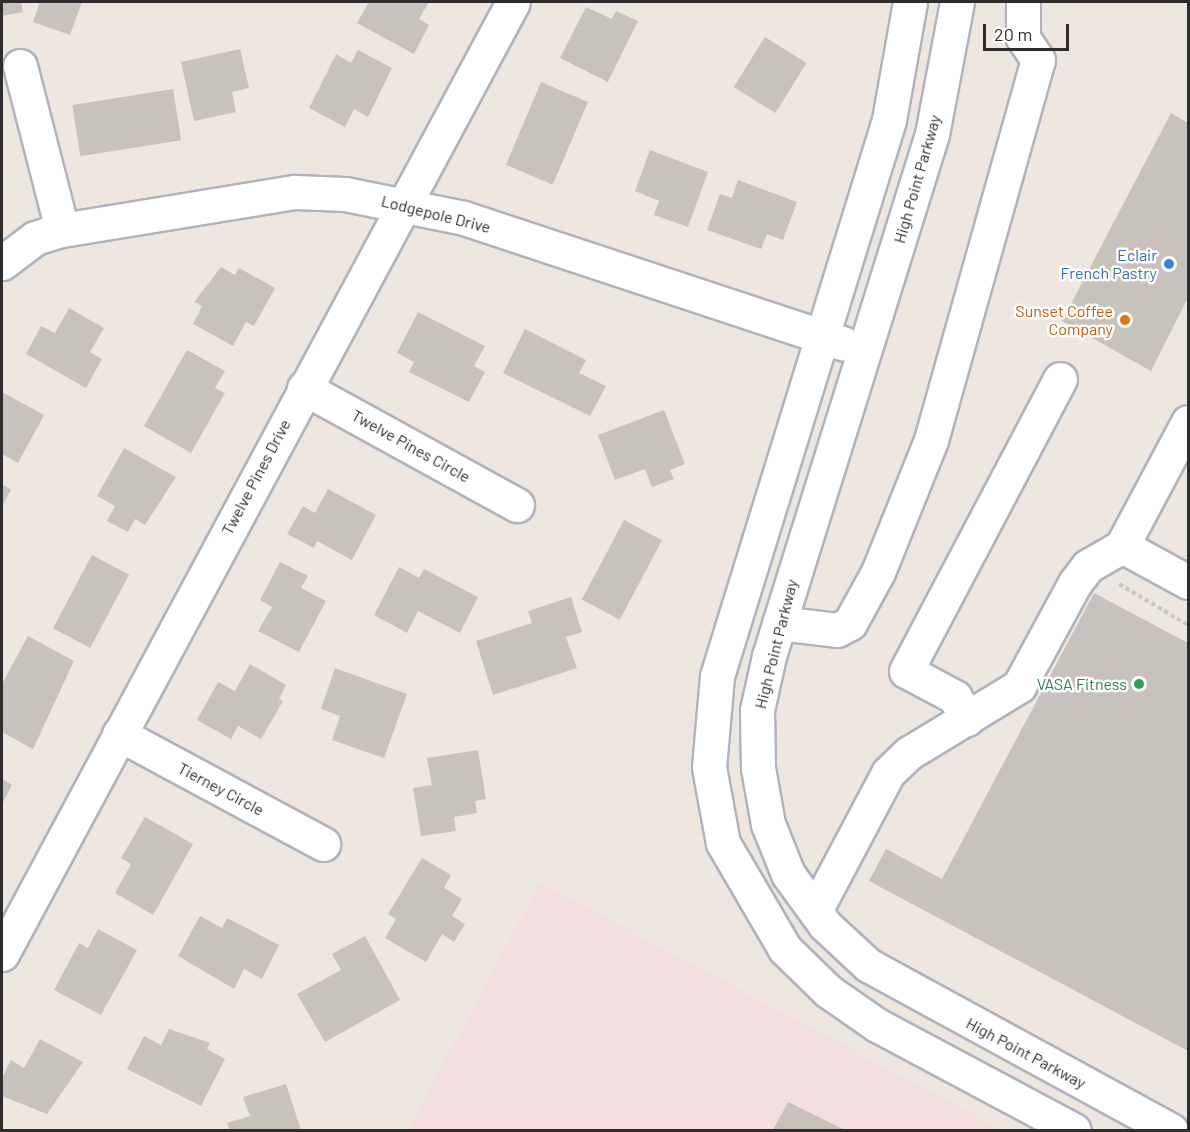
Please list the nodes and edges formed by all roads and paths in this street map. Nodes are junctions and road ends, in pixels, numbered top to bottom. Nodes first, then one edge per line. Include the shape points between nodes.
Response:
1 (513, 2) edge
2 (910, 2) edge
3 (957, 2) edge
4 (1023, 2) edge
5 (20, 66) dead end
6 (405, 204) junction
7 (62, 230) junction
8 (2, 264) edge
9 (823, 336) junction
10 (865, 349) junction
11 (1060, 379) dead end
12 (304, 388) junction
13 (1188, 422) edge
14 (517, 505) dead end
15 (1122, 546) junction
16 (1088, 567) junction
17 (1188, 582) edge
18 (779, 623) junction
19 (1188, 625) edge
20 (966, 719) junction
21 (119, 734) junction
22 (322, 844) dead end
23 (815, 910) junction
24 (2, 954) edge
25 (1074, 1131) edge
26 (1171, 1131) edge

1 - 6 street, Twelve Pines Drive
2 - 9 street via 889,120
3 - 10 street, High Point Parkway via 932,134
4 - 18 street via 1023,38 1038,60 931,440 854,617 837,630
5 - 7 street
6 - 7 street, Lodgepole Drive via 295,192
6 - 9 street, Lodgepole Drive via 464,218
6 - 12 street, Twelve Pines Drive
7 - 8 street, Lodgepole Drive via 35,238
9 - 10 street, Lodgepole Drive
9 - 25 street via 750,555 717,676 709,767 723,843 784,949 828,991 877,1025
10 - 18 street, High Point Parkway
11 - 20 street via 906,672 955,697
12 - 14 street, Twelve Pines Circle
12 - 21 street, Twelve Pines Drive
13 - 15 street
15 - 16 street
15 - 17 street
16 - 19 path
16 - 20 street via 1019,686
18 - 23 street, High Point Parkway via 757,710 758,768 772,834 788,874
20 - 23 street via 909,753 888,773
21 - 22 street, Tierney Circle
21 - 24 street, Twelve Pines Drive
23 - 26 street, High Point Parkway via 868,965 903,988

